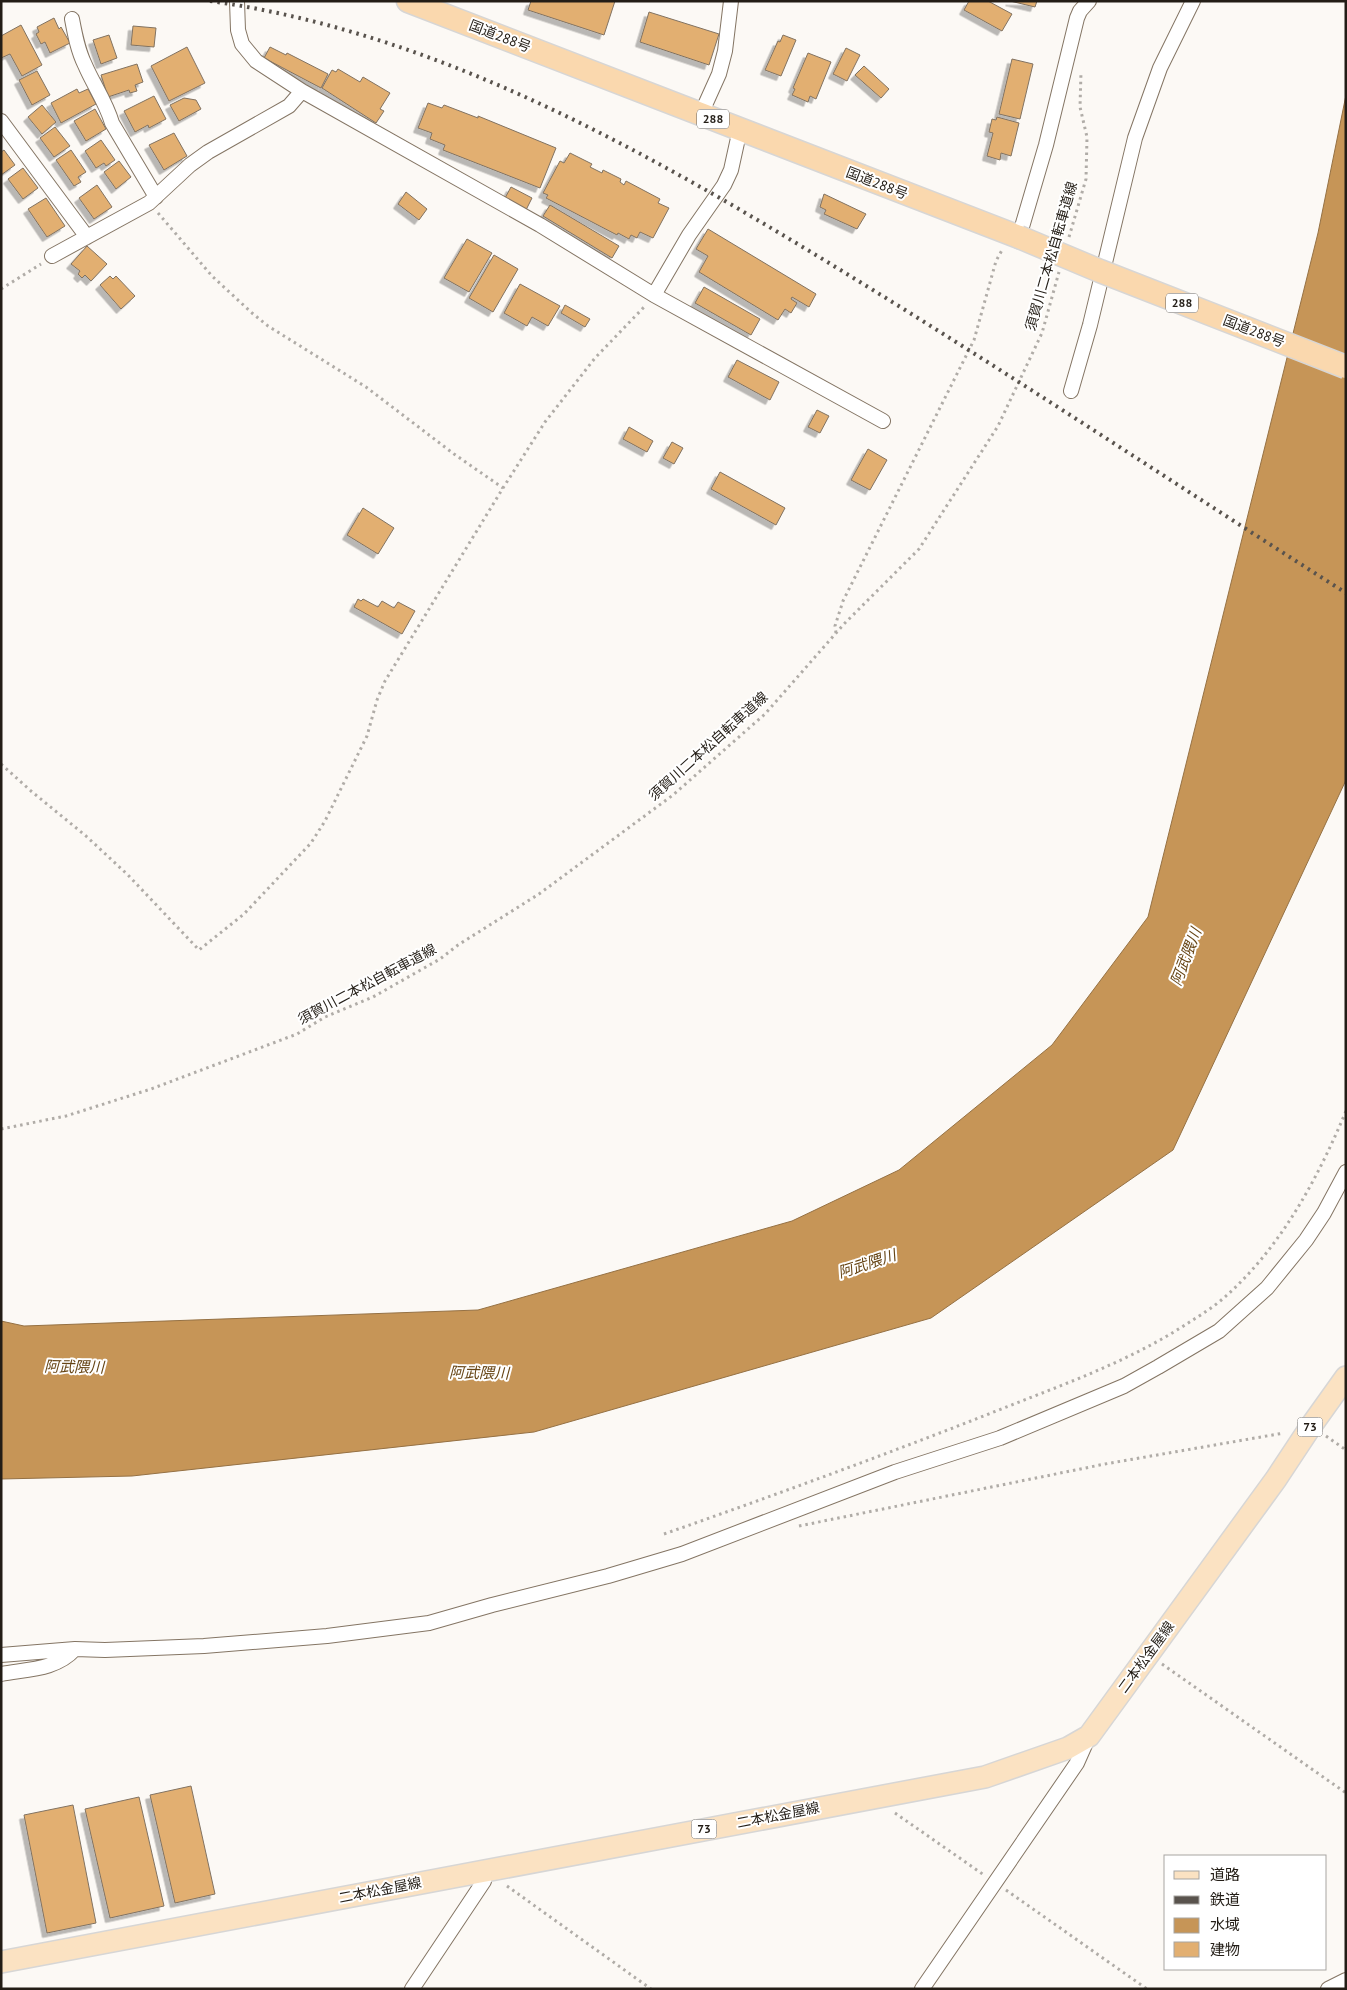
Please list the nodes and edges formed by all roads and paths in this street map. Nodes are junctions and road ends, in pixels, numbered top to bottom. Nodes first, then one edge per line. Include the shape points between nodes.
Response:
1 (237, 1) edge
2 (731, 1) edge
3 (1089, 1) edge
4 (1193, 1) edge
5 (422, 4) edge
6 (72, 19) dead end
7 (1081, 69) dead end
8 (302, 91) junction
9 (701, 114) junction
10 (1, 121) edge
11 (740, 129) junction
12 (153, 200) junction
13 (1014, 236) junction
14 (87, 237) junction
15 (1068, 242) dead end
16 (52, 256) joint
17 (1060, 269) dead end
18 (1, 289) edge
19 (654, 294) junction
20 (1346, 367) edge
21 (1071, 391) dead end
22 (883, 421) dead end
23 (503, 488) junction
24 (836, 633) junction
25 (1, 764) edge
26 (1346, 1111) edge
27 (1, 1129) edge
28 (1346, 1172) edge
29 (1346, 1377) edge
30 (1311, 1426) junction
31 (1346, 1450) edge
32 (797, 1527) dead end
33 (664, 1534) dead end
34 (75, 1649) junction
35 (1148, 1654) junction
36 (1, 1655) edge
37 (1, 1674) edge
38 (1088, 1736) junction
39 (1346, 1793) edge
40 (874, 1797) junction
41 (486, 1870) junction
42 (995, 1883) junction
43 (1, 1962) edge
44 (1346, 1980) edge
45 (412, 1989) edge
46 (651, 1989) edge
47 (922, 1989) edge
48 (1147, 1989) edge
49 (1328, 1989) edge

1 - 8 street via 238,30 247,52
2 - 9 street via 719,74
3 - 13 street via 1077,18 1046,145
4 - 21 street via 1160,68 1135,138
5 - 9 highway, 国道288号 / 288
6 - 12 street via 85,67
7 - 15 path, 須賀川二本松自転車道線 via 1080,106 1086,137 1086,179
8 - 12 street via 289,106 190,165
8 - 19 street
9 - 11 highway, 国道288号 / 288
10 - 14 street
11 - 13 highway, 国道288号 / 288
11 - 19 street via 731,170 724,185
12 - 14 street
12 - 23 path via 212,276 252,314 366,387
13 - 20 highway, 国道288号 / 288, bridge
13 - 24 path via 996,261 974,340 843,600
14 - 16 street
16 - 18 path
17 - 24 path, 須賀川二本松自転車道線 via 1042,333 998,426 919,549
19 - 22 street
19 - 23 path via 559,403
23 - 25 path via 385,681 367,736 318,833 244,914 199,950 128,875
24 - 27 path, 須賀川二本松自転車道線 via 765,714 673,795 539,894 440,959 373,997 325,1017 297,1034 151,1089 66,1116
26 - 33 path via 1317,1173 1276,1240 1249,1275 1225,1298 1167,1337 1097,1371 959,1426
28 - 34 street via 1324,1213 1290,1261 1267,1288 1219,1331 1124,1386 1000,1438 895,1472 682,1554 429,1623 327,1636 204,1646
29 - 30 main road, 73
30 - 31 path
30 - 32 path
30 - 35 main road, 二本松金屋線 / 73
34 - 36 street
34 - 37 street via 56,1664
35 - 38 main road, 二本松金屋線 / 73
35 - 39 path
38 - 40 main road, 二本松金屋線 / 73 via 1068,1748 986,1776
38 - 42 street via 1077,1763
40 - 41 main road, 二本松金屋線 / 73
40 - 42 path
41 - 43 main road, 二本松金屋線 / 73
41 - 45 street via 484,1881
41 - 46 path
42 - 47 street
42 - 48 path
44 - 49 street

